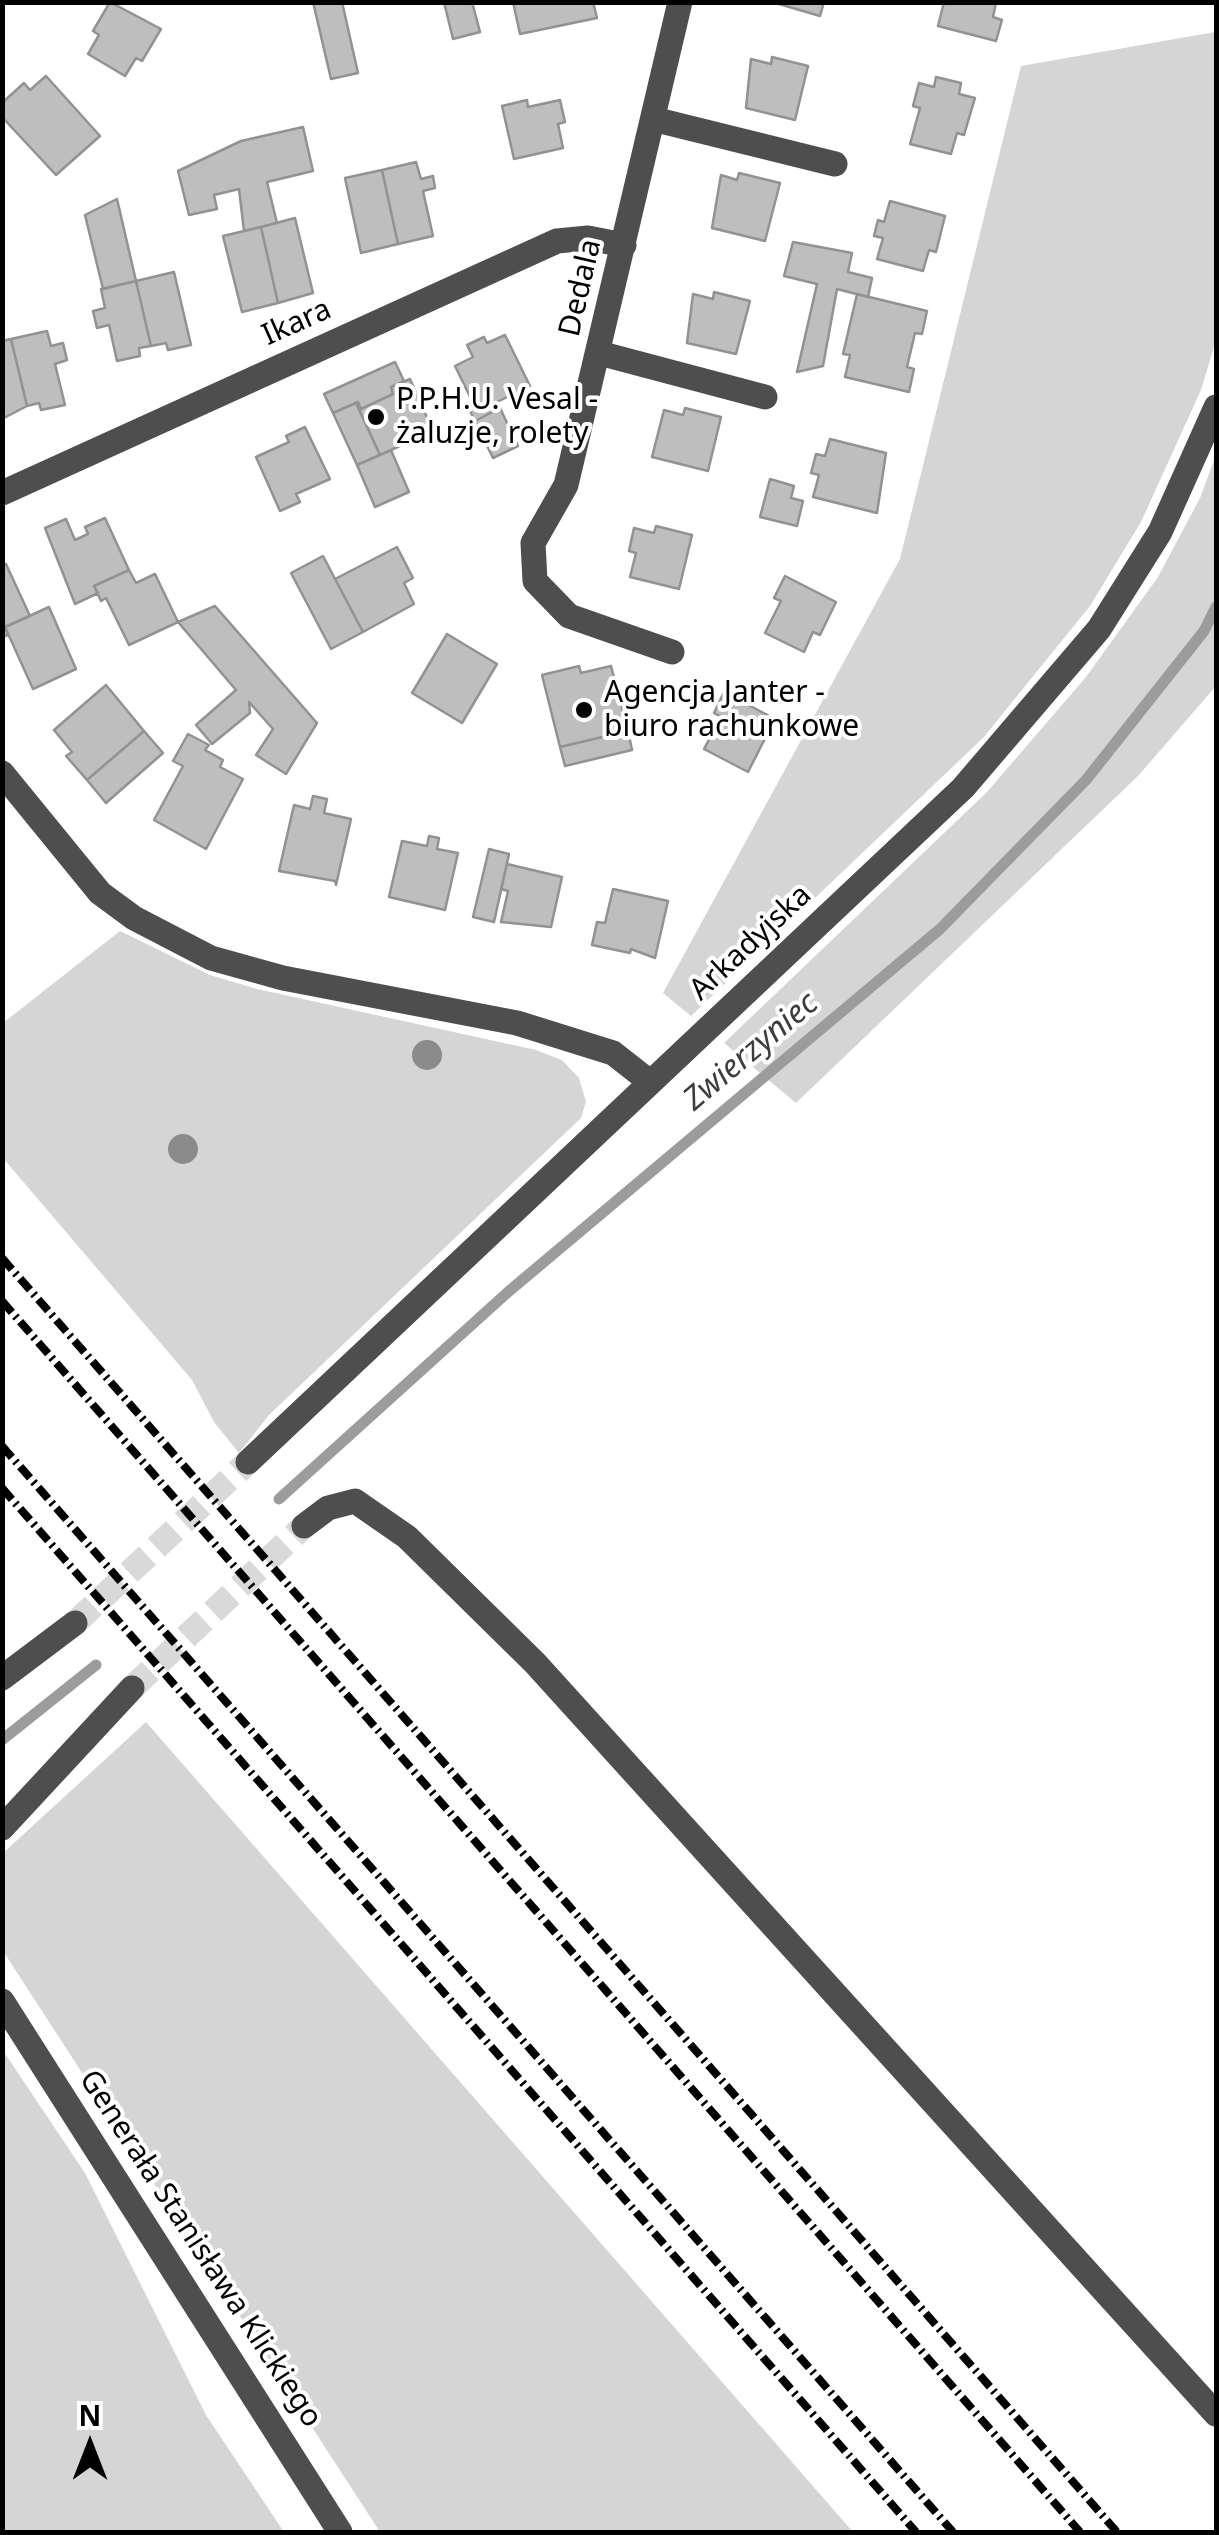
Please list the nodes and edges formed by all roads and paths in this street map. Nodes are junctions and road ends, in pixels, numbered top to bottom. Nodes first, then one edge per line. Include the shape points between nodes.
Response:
1 (680, 2) edge
2 (653, 119) junction
3 (835, 164) dead end
4 (624, 246) junction
5 (599, 353) junction
6 (765, 397) dead end
7 (1216, 407) edge
8 (2, 493) edge
9 (672, 652) dead end
10 (2, 773) edge
11 (650, 1082) junction
12 (248, 1462) tunnel mouth
13 (304, 1526) tunnel mouth
14 (75, 1623) tunnel mouth
15 (2, 1678) edge
16 (132, 1688) tunnel mouth
17 (2, 1828) edge
18 (2, 2002) edge
19 (1216, 2414) edge
20 (340, 2532) edge

1 - 2 street, Dedala
2 - 3 street
2 - 4 street, Dedala
4 - 5 street, Dedala
4 - 8 street, Ikara via 588,238 557,241
5 - 6 street
5 - 9 street, Dedala via 566,485 532,543 535,581 569,616
7 - 11 street, Arkadyjska via 1160,532 1099,630 963,788
10 - 11 street via 100,893 211,958 517,1023 613,1054
11 - 12 street, Arkadyjska
13 - 19 street via 328,1508 355,1501 407,1536 535,1663
14 - 15 street
16 - 17 street
18 - 20 street, Generała Stanisława Klickiego

